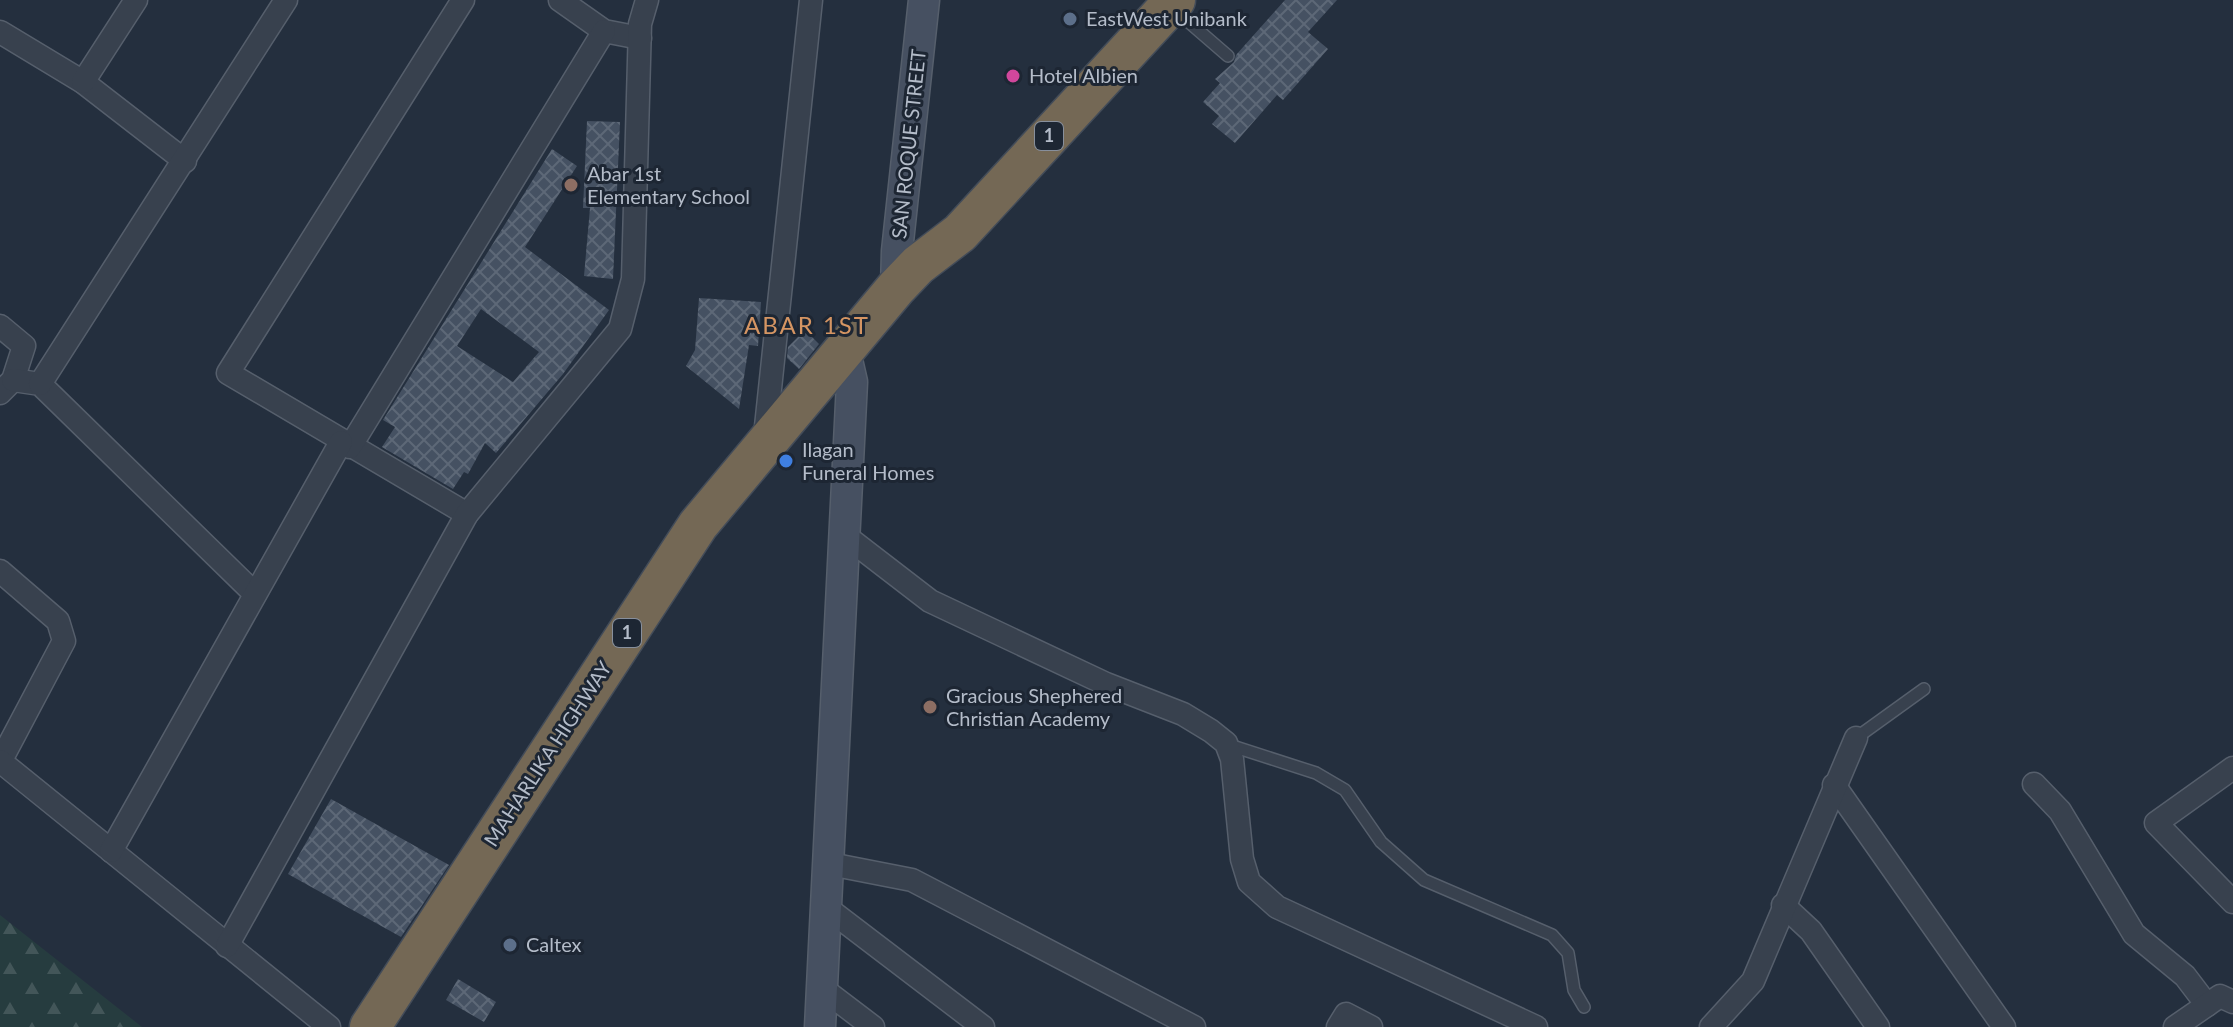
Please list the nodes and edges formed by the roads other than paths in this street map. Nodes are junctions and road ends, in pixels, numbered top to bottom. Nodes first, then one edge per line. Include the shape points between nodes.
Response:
1 (136, 0) edge
2 (286, 0) edge
3 (463, 0) edge
4 (560, 0) edge
5 (647, 0) edge
6 (811, 0) edge
7 (924, 0) edge
8 (1163, 2) edge
9 (604, 31) junction
10 (0, 32) edge
11 (640, 38) junction
12 (1228, 56) dead end
13 (83, 82) junction
14 (185, 161) junction
15 (907, 276) junction
16 (0, 326) edge
17 (844, 347) junction
18 (40, 384) junction
19 (6, 387) edge
20 (764, 441) junction
21 (346, 445) junction
22 (467, 514) junction
23 (843, 534) junction
24 (0, 571) edge
25 (255, 594) junction
26 (1924, 689) dead end
27 (1856, 738) joint
28 (1226, 743) junction
29 (0, 762) edge
30 (2233, 768) edge
31 (2034, 784) dead end
32 (1834, 785) junction
33 (111, 851) junction
34 (830, 864) junction
35 (2233, 902) edge
36 (1783, 905) junction
37 (827, 908) junction
38 (227, 946) junction
39 (823, 989) junction
40 (2233, 1002) edge
41 (2207, 1005) junction
42 (1584, 1007) dead end
43 (1725, 1022) edge
44 (329, 1027) edge
45 (370, 1027) edge
46 (820, 1027) edge
47 (873, 1027) edge
48 (983, 1027) edge
49 (1194, 1027) edge
50 (1338, 1027) edge
51 (1371, 1027) edge
52 (1536, 1027) edge
53 (1878, 1027) edge
54 (2004, 1027) edge
55 (2175, 1027) edge

1 - 13 street
2 - 14 street
3 - 21 street via 228,373
4 - 9 street
5 - 11 street
6 - 20 street
7 - 15 street, SAN ROQUE STREET via 897,251
8 - 12 lane
8 - 15 highway, MAHARLIKA HIGHWAY / 1 via 950,216
9 - 11 street
9 - 21 street
10 - 13 street
11 - 22 street via 633,279 620,329
13 - 14 street
14 - 18 street
15 - 17 highway, MAHARLIKA HIGHWAY / 1
16 - 19 street via 24,346
17 - 20 highway, MAHARLIKA HIGHWAY / 1
17 - 23 street via 852,382
18 - 19 street
18 - 25 street
20 - 45 highway, MAHARLIKA HIGHWAY / 1 via 698,525
21 - 22 street
21 - 25 street
22 - 38 street
23 - 28 street via 930,601 1106,684 1183,714
23 - 34 street
24 - 29 street via 58,621 64,641
25 - 33 street
26 - 27 lane
27 - 32 street
28 - 42 lane via 1316,773 1345,790 1381,842 1424,880 1552,935 1568,953 1574,990
28 - 52 street via 1242,859 1258,894
29 - 33 street
30 - 35 street via 2156,823
31 - 41 street via 2060,811 2134,934 2185,976
32 - 36 street
32 - 54 street
33 - 38 street
34 - 37 street
34 - 49 street via 912,880
36 - 43 street via 1753,981
36 - 53 street via 1811,931
37 - 39 street
37 - 48 street
38 - 44 street
39 - 46 street
39 - 47 street
40 - 41 street via 2220,996
41 - 55 street
50 - 51 street via 1346,1014

